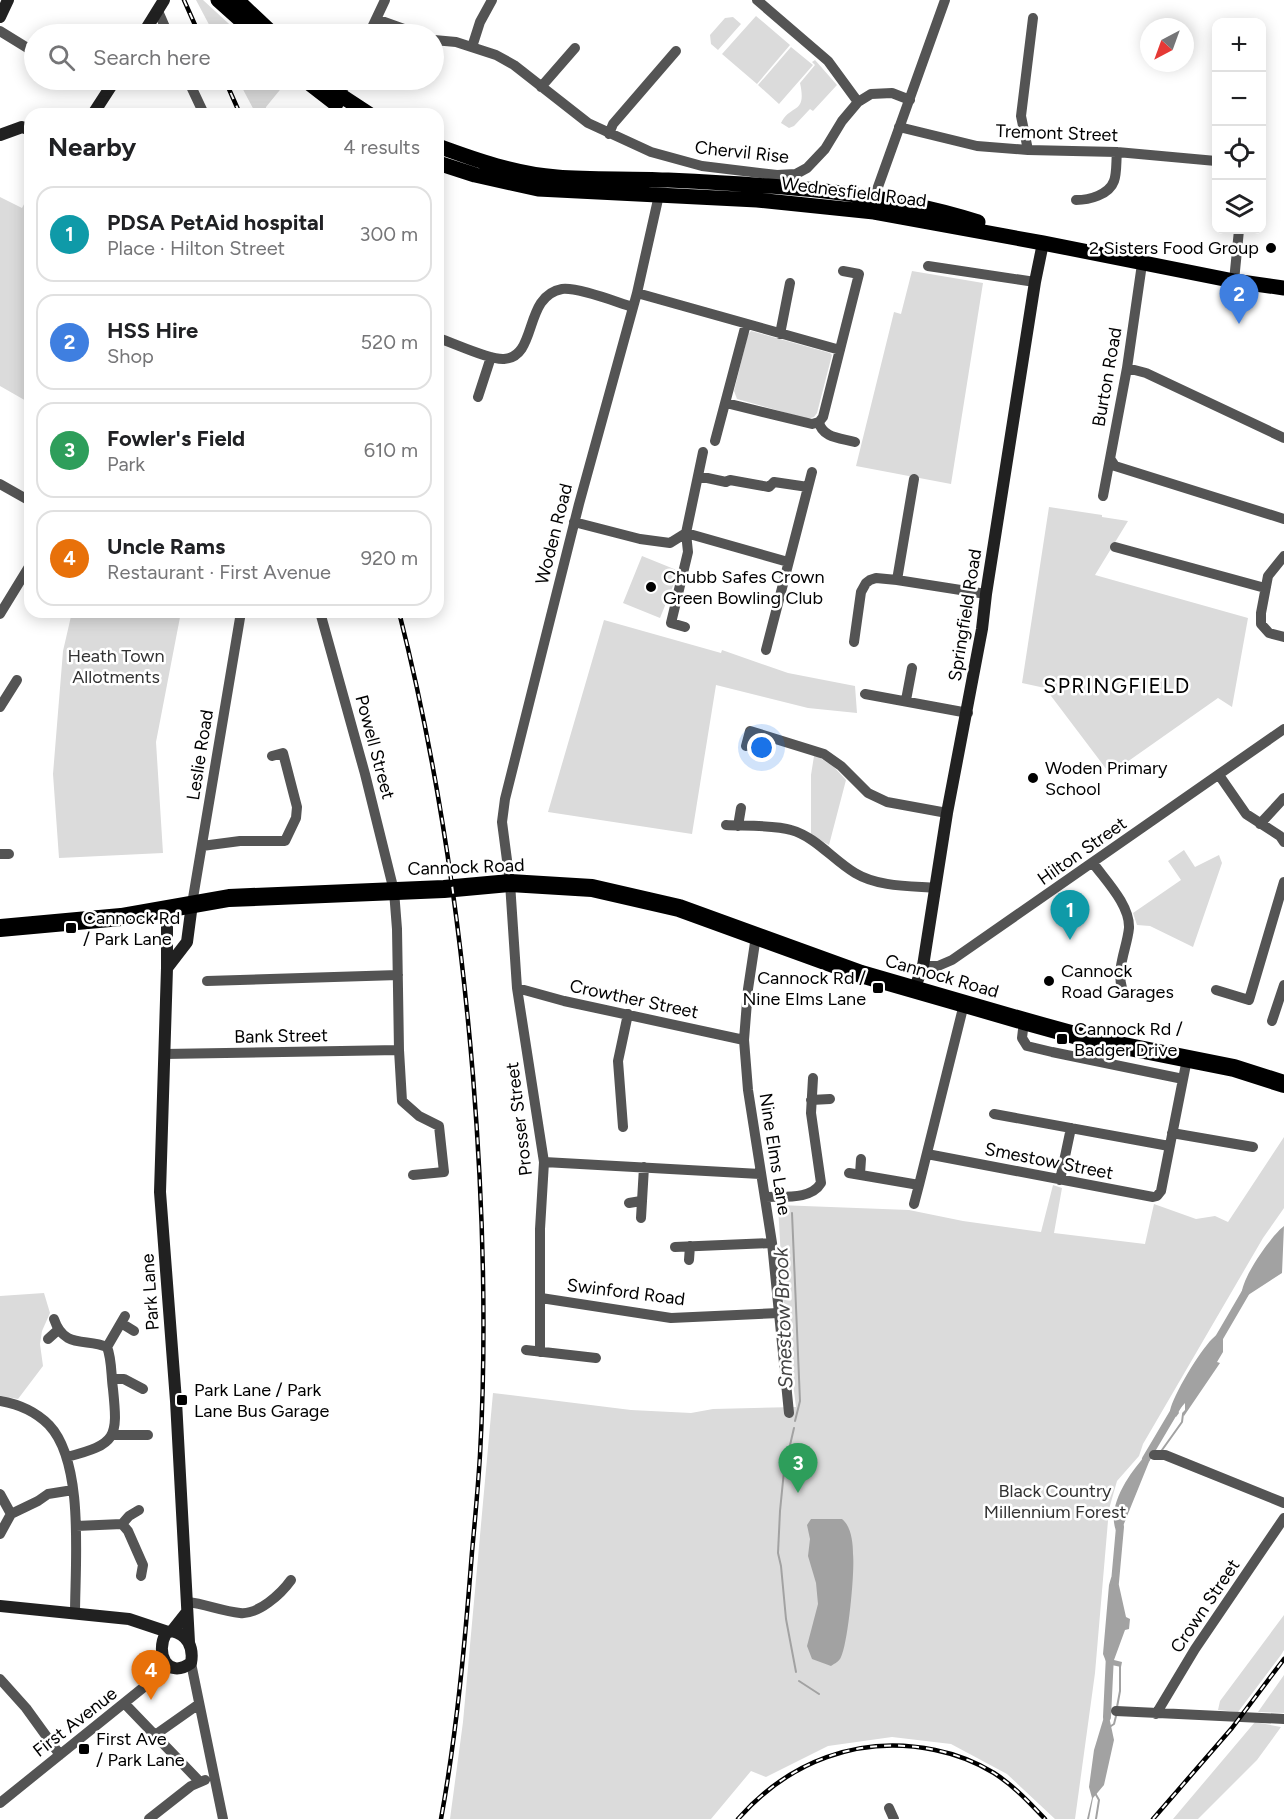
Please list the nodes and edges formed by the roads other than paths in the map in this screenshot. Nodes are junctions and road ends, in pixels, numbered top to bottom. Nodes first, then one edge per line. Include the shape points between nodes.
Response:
1 (8, 0) edge
2 (218, 0) edge
3 (237, 0) edge
4 (385, 0) edge
5 (492, 0) edge
6 (757, 0) edge
7 (945, 0) edge
8 (161, 6) edge
9 (0, 17) edge
10 (1033, 18) dead end
11 (376, 20) junction
12 (149, 24) edge
13 (166, 24) edge
14 (245, 24) edge
15 (262, 24) edge
16 (374, 24) edge
17 (388, 24) edge
18 (0, 32) edge
19 (444, 41) edge
20 (24, 46) edge
21 (472, 47) junction
22 (575, 48) dead end
23 (676, 51) dead end
24 (541, 87) junction
25 (109, 90) edge
26 (193, 90) edge
27 (322, 90) edge
28 (330, 90) edge
29 (342, 90) edge
30 (337, 99) junction
31 (910, 100) junction
32 (858, 102) junction
33 (97, 108) edge
34 (201, 108) edge
35 (345, 108) edge
36 (356, 108) edge
37 (899, 127) junction
38 (24, 129) edge
39 (609, 134) junction
40 (0, 135) edge
41 (444, 148) edge
42 (1028, 150) junction
43 (1117, 152) junction
44 (1212, 160) edge
45 (444, 165) edge
46 (664, 180) junction
47 (659, 195) junction
48 (1076, 200) dead end
49 (874, 205) junction
50 (1239, 234) edge
51 (1043, 243) junction
52 (1142, 264) junction
53 (928, 266) dead end
54 (843, 271) dead end
55 (1234, 281) junction
56 (1035, 282) junction
57 (790, 283) dead end
58 (1284, 288) edge
59 (637, 293) junction
60 (633, 307) junction
61 (746, 324) junction
62 (780, 334) junction
63 (444, 340) edge
64 (840, 350) junction
65 (491, 357) junction
66 (1127, 368) junction
67 (478, 397) dead end
68 (726, 402) junction
69 (819, 422) junction
70 (1284, 438) edge
71 (715, 441) dead end
72 (855, 442) dead end
73 (703, 452) dead end
74 (1111, 460) junction
75 (812, 472) dead end
76 (698, 476) junction
77 (914, 479) dead end
78 (1, 486) edge
79 (808, 487) junction
80 (1103, 496) dead end
81 (24, 498) edge
82 (1284, 519) edge
83 (574, 522) junction
84 (686, 533) junction
85 (1129, 538) dead end
86 (1284, 556) edge
87 (788, 562) junction
88 (24, 575) edge
89 (897, 580) junction
90 (1264, 588) junction
91 (986, 594) junction
92 (0, 614) edge
93 (240, 618) edge
94 (322, 618) edge
95 (685, 627) dead end
96 (1284, 638) edge
97 (854, 642) dead end
98 (766, 650) dead end
99 (912, 668) dead end
100 (16, 680) dead end
101 (4, 690) edge
102 (865, 693) dead end
103 (906, 700) junction
104 (0, 707) edge
105 (968, 712) junction
106 (1284, 730) edge
107 (746, 746) dead end
108 (272, 756) dead end
109 (1219, 775) junction
110 (1284, 798) edge
111 (741, 808) dead end
112 (947, 813) junction
113 (1260, 824) junction
114 (1284, 843) edge
115 (202, 846) junction
116 (1093, 863) junction
117 (1284, 882) edge
118 (510, 883) junction
119 (936, 888) junction
120 (394, 891) junction
121 (192, 904) junction
122 (167, 909) junction
123 (0, 928) edge
124 (756, 936) junction
125 (923, 966) junction
126 (167, 968) junction
127 (398, 975) junction
128 (207, 981) dead end
129 (1284, 986) edge
130 (1122, 987) dead end
131 (517, 988) junction
132 (914, 990) junction
133 (1216, 990) dead end
134 (964, 1004) junction
135 (628, 1014) junction
136 (1024, 1021) junction
137 (1272, 1021) dead end
138 (744, 1040) junction
139 (399, 1050) junction
140 (164, 1054) junction
141 (1187, 1059) junction
142 (813, 1078) dead end
143 (1183, 1079) junction
144 (1284, 1083) edge
145 (830, 1099) dead end
146 (811, 1101) junction
147 (994, 1114) dead end
148 (623, 1127) dead end
149 (1071, 1128) junction
150 (1172, 1133) junction
151 (1169, 1146) junction
152 (1253, 1147) dead end
153 (927, 1155) junction
154 (861, 1159) dead end
155 (544, 1162) junction
156 (644, 1167) junction
157 (760, 1174) junction
158 (413, 1175) dead end
159 (1060, 1180) junction
160 (919, 1185) junction
161 (765, 1197) junction
162 (641, 1201) junction
163 (629, 1203) dead end
164 (914, 1204) dead end
165 (641, 1218) dead end
166 (772, 1243) junction
167 (690, 1246) junction
168 (675, 1247) dead end
169 (689, 1260) dead end
170 (542, 1298) junction
171 (779, 1313) junction
172 (134, 1331) dead end
173 (48, 1339) dead end
174 (107, 1347) junction
175 (526, 1350) dead end
176 (540, 1352) junction
177 (596, 1358) dead end
178 (112, 1379) junction
179 (141, 1384) dead end
180 (0, 1401) edge
181 (789, 1413) dead end
182 (112, 1435) junction
183 (148, 1435) dead end
184 (1154, 1455) dead end
185 (67, 1457) junction
186 (73, 1490) junction
187 (0, 1494) edge
188 (1284, 1503) edge
189 (139, 1510) dead end
190 (11, 1514) junction
191 (1284, 1518) edge
192 (122, 1524) junction
193 (76, 1526) junction
194 (0, 1534) edge
195 (155, 1564) dead end
196 (291, 1580) dead end
197 (0, 1606) edge
198 (187, 1607) junction
199 (75, 1614) junction
200 (145, 1624) junction
201 (170, 1631) junction
202 (189, 1642) junction
203 (160, 1646) junction
204 (191, 1663) junction
205 (170, 1666) junction
206 (0, 1679) edge
207 (125, 1704) junction
208 (199, 1704) junction
209 (1116, 1712) dead end
210 (1156, 1714) junction
211 (1284, 1719) edge
212 (155, 1735) junction
213 (60, 1755) junction
214 (215, 1777) junction
215 (200, 1782) junction
216 (0, 1803) edge
217 (889, 1808) dead end
218 (149, 1819) edge
219 (223, 1819) edge
220 (894, 1819) edge

1 - 9 street
2 - 14 main road
3 - 15 main road
4 - 11 street
5 - 21 street
6 - 32 street via 828,61
7 - 31 street
8 - 12 street
8 - 13 street
10 - 42 street via 1021,116
11 - 16 street
11 - 17 street
18 - 20 street
19 - 21 street, Chervil Rise
21 - 24 street, Chervil Rise via 514,65
22 - 24 street
23 - 39 street via 613,124
24 - 39 street, Chervil Rise
25 - 33 street
26 - 34 street
27 - 30 main road
28 - 30 main road
29 - 30 street
30 - 35 main road
30 - 36 main road
31 - 32 street via 892,93 871,94
31 - 37 street
32 - 39 street, Chervil Rise via 825,149 796,174 702,166 651,152
37 - 42 street, Tremont Street via 977,146
37 - 49 street
38 - 40 street
41 - 46 main road, Wednesfield Road via 530,174
42 - 43 street, Tremont Street
43 - 44 street, Tremont Street
43 - 48 street via 1111,186 1087,200
45 - 47 main road, Wednesfield Road via 538,189
46 - 47 main road
46 - 49 main road, Wednesfield Road via 802,190
47 - 49 main road, Wednesfield Road
47 - 59 street, Woden Road
49 - 51 main road, Wednesfield Road
50 - 55 street
51 - 52 main road, Wednesfield Road
51 - 56 street, Springfield Road
52 - 55 main road, Wednesfield Road
52 - 66 street, Burton Road
53 - 56 street
54 - 64 street via 859,274
55 - 58 main road, Wednesfield Road
56 - 91 street, Springfield Road
57 - 62 street
59 - 60 street, Woden Road
59 - 61 street
60 - 65 street via 574,289 555,291 536,309 519,352 504,359
60 - 83 street, Woden Road
61 - 62 street
61 - 68 street
62 - 64 street
63 - 65 street
64 - 69 street
65 - 67 street
66 - 70 street via 1146,373
66 - 74 street, Burton Road
68 - 69 street via 812,424
68 - 71 street
69 - 72 street via 825,434
73 - 76 street
74 - 80 street, Burton Road
74 - 82 street via 1115,466
75 - 79 street
76 - 79 street via 769,487 774,482
76 - 84 street
77 - 89 street
78 - 81 street
79 - 87 street
83 - 84 street via 670,543
83 - 118 street, Woden Road via 504,799 502,822
84 - 87 street
84 - 95 street via 688,552 671,623
85 - 90 street via 1120,548
86 - 90 street
87 - 98 street
88 - 92 street
89 - 91 street
89 - 97 street via 876,578 866,583 861,591
90 - 96 street via 1262,624 1269,633
91 - 105 street, Springfield Road
93 - 115 street, Leslie Road
94 - 120 street, Powell Street
99 - 103 street
100 - 101 street
101 - 104 street
102 - 103 street
103 - 105 street
105 - 112 street, Springfield Road
106 - 109 street, Hilton Street
107 - 112 street via 750,731 824,754 877,798
108 - 115 street via 283,753 297,807 285,841
109 - 113 street via 1246,814
109 - 116 street, Hilton Street
110 - 113 street
111 - 119 street via 732,825 790,829 865,878
112 - 119 street, Springfield Road
113 - 114 street via 1280,836
115 - 121 street, Leslie Road
116 - 125 street, Hilton Street via 952,960 938,966
116 - 130 street via 1125,909 1129,926 1119,978
117 - 133 street via 1249,1000
118 - 120 highway, Cannock Road
118 - 124 highway, Cannock Road via 592,888 635,897 679,908
118 - 131 street, Prosser Street
119 - 125 street, Springfield Road
120 - 121 highway, Cannock Road via 230,898
120 - 127 street, Powell Street
121 - 122 highway, Cannock Road
121 - 126 street via 187,942
122 - 123 highway, Cannock Road
122 - 126 street, Park Lane
124 - 132 highway, Cannock Road
124 - 138 street, Nine Elms Lane
125 - 132 street, Springfield Road
126 - 140 street, Park Lane
127 - 128 street
127 - 139 street, Powell Street
129 - 137 street
131 - 135 street, Crowther Street
131 - 155 street, Prosser Street
132 - 134 highway, Cannock Road
134 - 136 highway, Cannock Road
134 - 153 street
135 - 138 street, Crowther Street
135 - 148 street via 618,1061
136 - 141 highway, Cannock Road
136 - 143 street via 1022,1038 1027,1046
138 - 157 street, Nine Elms Lane
139 - 140 street, Bank Street
139 - 158 street, Powell Street via 402,1101 439,1126 444,1172
140 - 198 street, Park Lane via 160,1192 176,1388
141 - 143 street
141 - 144 highway, Cannock Road
142 - 146 street
143 - 150 street
145 - 146 street
146 - 161 street via 821,1183 810,1194
147 - 149 street
149 - 151 street
149 - 159 street
150 - 151 street
150 - 152 street
151 - 159 street, Smestow Street via 1157,1196
153 - 159 street, Smestow Street
153 - 160 street
154 - 160 street via 855,1174
155 - 156 street
155 - 170 street, Prosser Street via 540,1229
156 - 157 street
156 - 162 street
157 - 161 street, Nine Elms Lane
160 - 164 street
161 - 166 street, Nine Elms Lane
162 - 163 street
162 - 165 street
166 - 167 street
166 - 171 street, Nine Elms Lane
167 - 168 street
167 - 169 street
170 - 171 street, Swinford Road via 671,1318
170 - 176 street, Prosser Street
171 - 181 street, Nine Elms Lane
172 - 174 street via 123,1319
173 - 174 street via 56,1324 76,1342
174 - 178 street
175 - 176 street
176 - 177 street
178 - 179 street
178 - 182 street
180 - 185 street via 26,1408 47,1423
182 - 183 street
182 - 185 street via 100,1447
184 - 188 street via 1165,1455
185 - 186 street
186 - 190 street via 48,1494
186 - 193 street
187 - 190 street
189 - 192 street
190 - 194 street
191 - 210 street, Crown Street
192 - 193 street
192 - 195 street via 142,1570
193 - 199 street
196 - 198 street via 271,1601 242,1614
197 - 199 street
198 - 201 street
198 - 202 street, Park Lane
199 - 200 street
200 - 201 street
200 - 203 street
201 - 202 street via 183,1634
201 - 203 street
202 - 204 street
203 - 205 street
204 - 205 street via 179,1668
204 - 208 street
205 - 207 street, First Avenue
206 - 213 street
207 - 212 street
207 - 213 street, First Avenue
208 - 212 street
208 - 214 street
209 - 210 street
210 - 211 street
212 - 215 street
213 - 216 street, First Avenue
214 - 215 street
214 - 219 street
215 - 218 street
217 - 220 street

